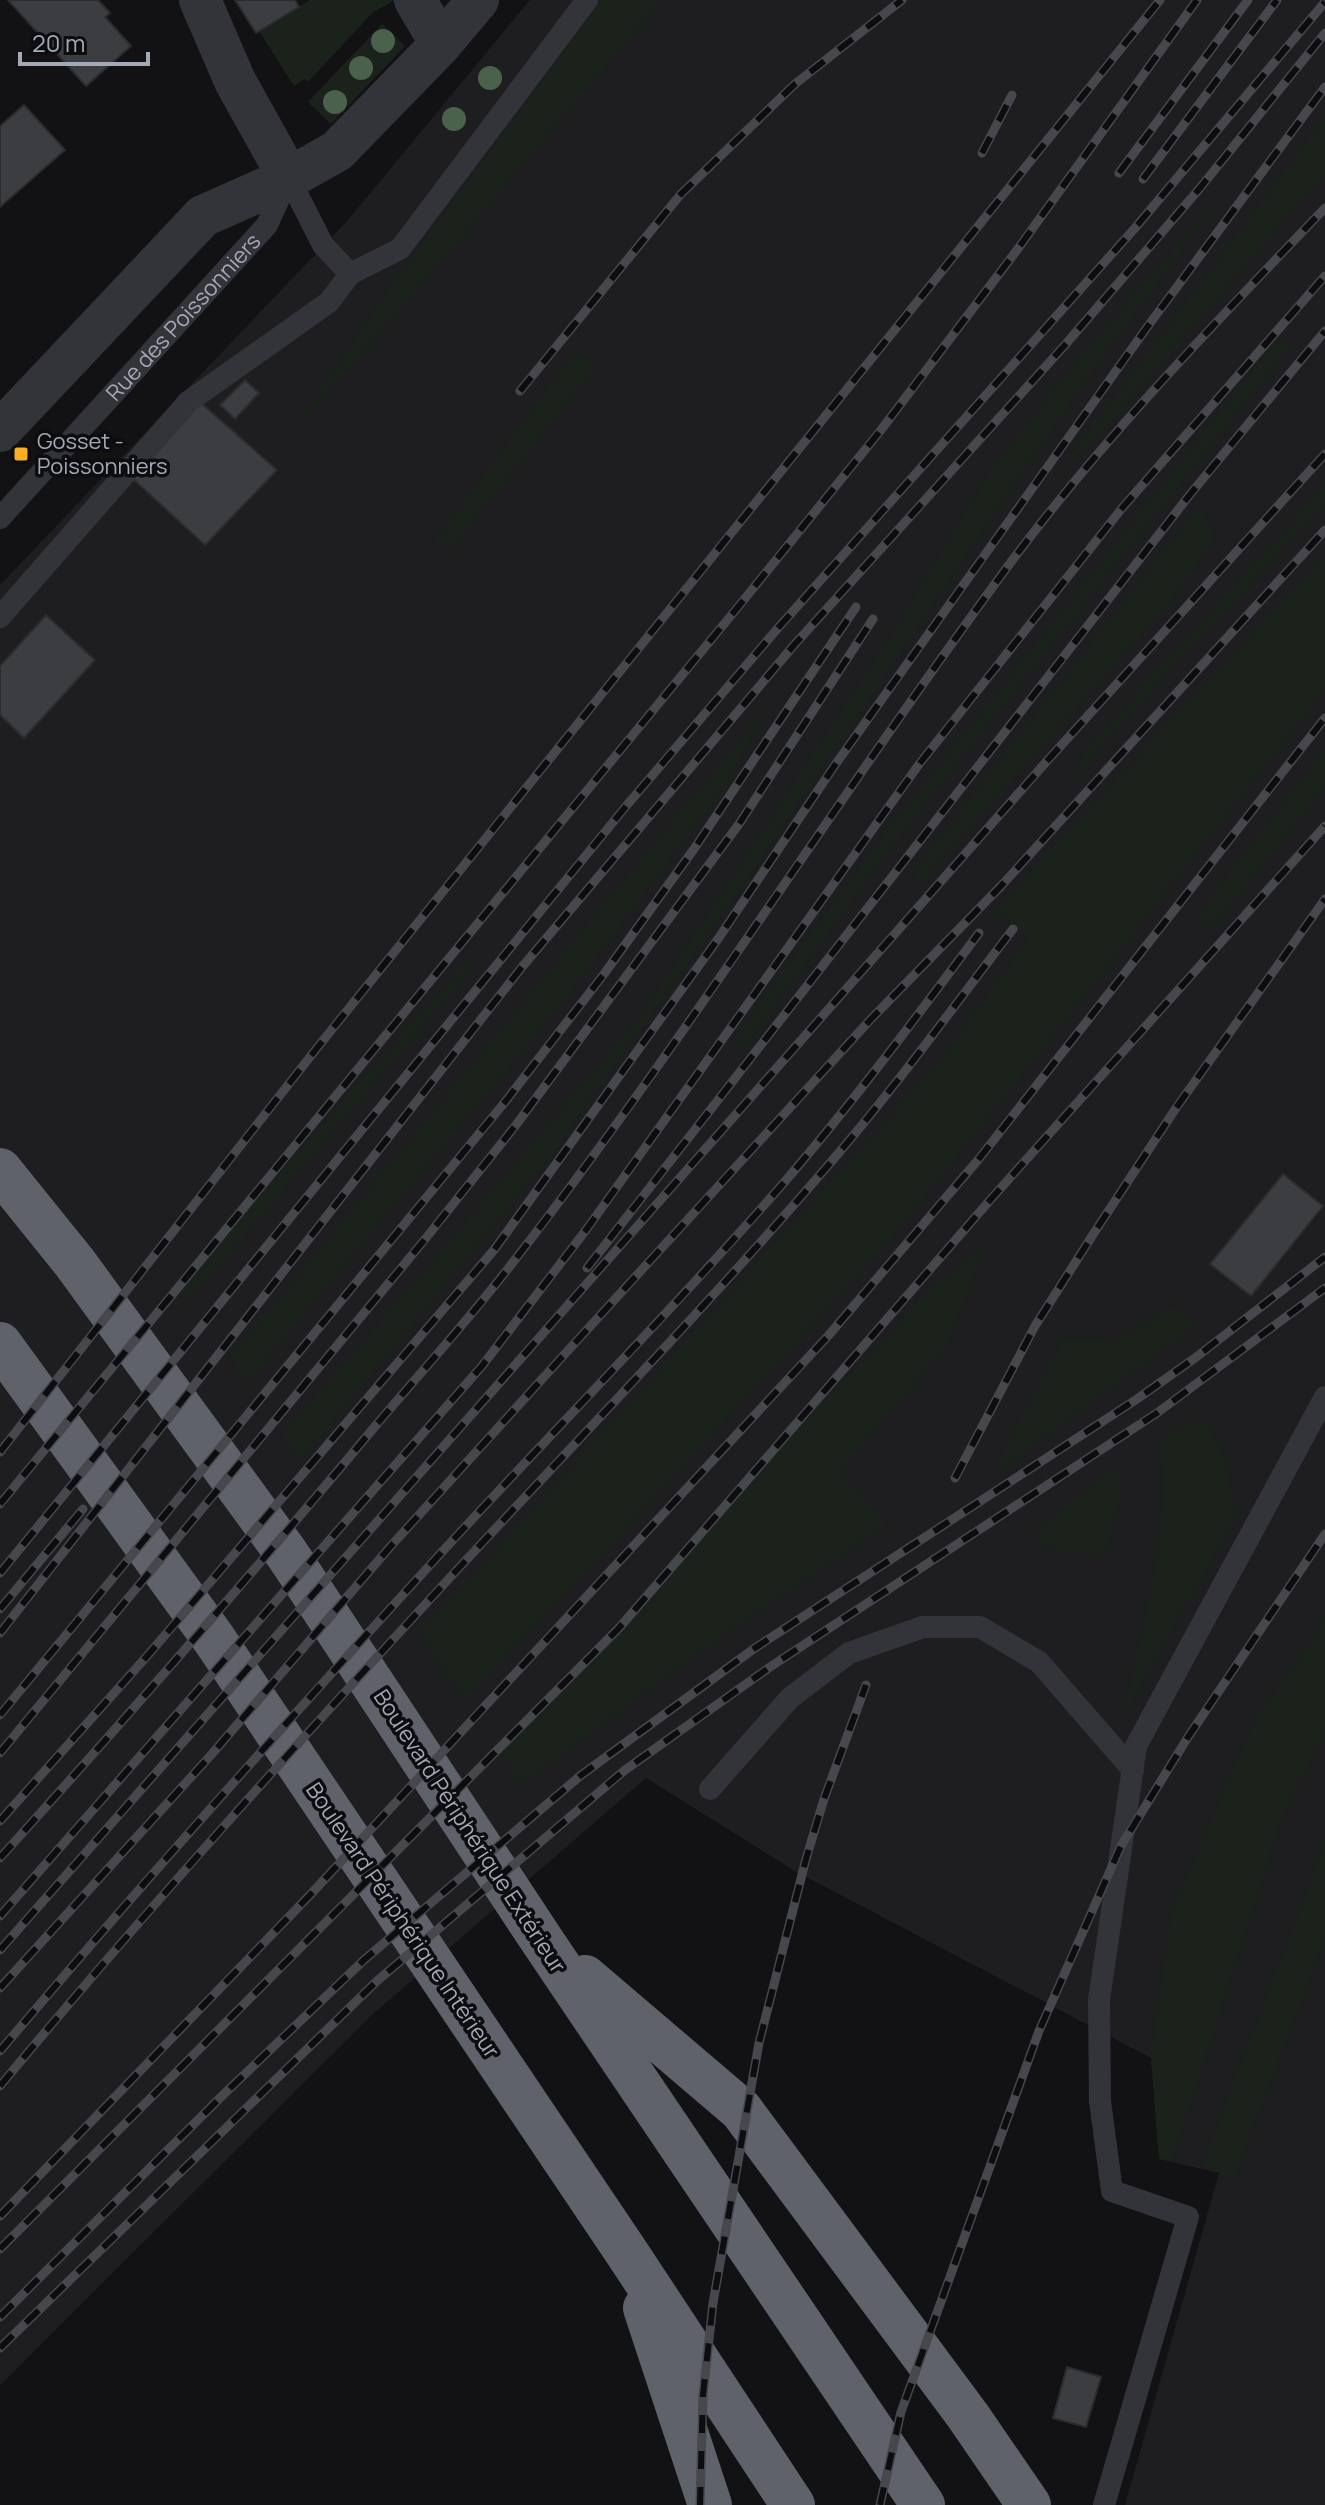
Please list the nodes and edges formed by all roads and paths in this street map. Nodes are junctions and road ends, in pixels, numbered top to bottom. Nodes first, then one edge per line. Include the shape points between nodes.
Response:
1 (200, 0) edge
2 (415, 0) edge
3 (478, 0) edge
4 (587, 0) edge
5 (441, 44) junction
6 (289, 178) junction
7 (350, 274) junction
8 (0, 431) edge
9 (0, 518) edge
10 (0, 617) edge
11 (0, 1170) edge
12 (0, 1344) edge
13 (1325, 1397) edge
14 (1133, 1770) junction
15 (710, 1789) dead end
16 (543, 1942) junction
17 (627, 2253) junction
18 (710, 2505) edge
19 (793, 2505) edge
20 (923, 2505) edge
21 (1029, 2505) edge
22 (1104, 2505) edge

1 - 6 street via 235,81
2 - 5 street
3 - 5 street, Rue des Poissonniers
4 - 7 lane via 400,249
5 - 6 street, Rue des Poissonniers via 337,151
6 - 7 lane via 323,245
6 - 8 street, Rue des Poissonniers via 203,216
6 - 9 lane, Rue des Poissonniers via 267,225
7 - 10 lane via 329,302 188,402
11 - 16 highway, Boulevard Périphérique Extérieur via 75,1263 287,1554
12 - 17 highway, Boulevard Périphérique Intérieur via 214,1639
13 - 14 lane via 1136,1746
14 - 15 lane via 1039,1662 980,1627 923,1627 849,1653 790,1698
14 - 22 lane via 1099,2000 1100,2101 1112,2191 1188,2217
16 - 20 highway, Boulevard Périphérique Extérieur
16 - 21 highway via 741,2110
17 - 18 highway
17 - 19 highway, Boulevard Périphérique Intérieur

